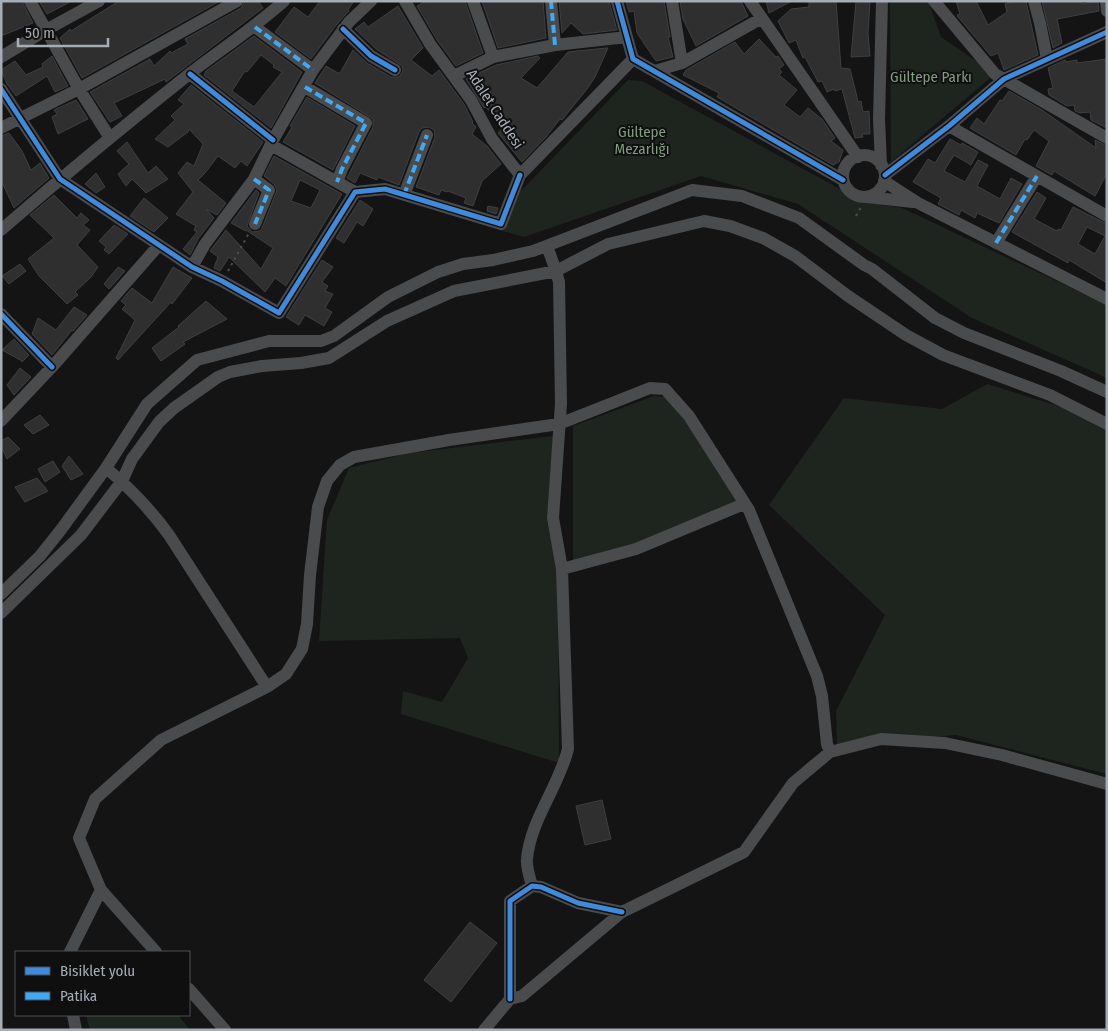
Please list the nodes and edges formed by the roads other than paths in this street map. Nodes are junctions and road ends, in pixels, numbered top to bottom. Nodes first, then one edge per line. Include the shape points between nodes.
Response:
1 (30, 1) edge
2 (99, 1) edge
3 (236, 1) edge
4 (284, 1) edge
5 (371, 1) edge
6 (473, 1) edge
7 (552, 1) edge
8 (617, 1) edge
9 (672, 1) edge
10 (750, 1) edge
11 (882, 1) edge
12 (934, 1) edge
13 (1034, 1) edge
14 (1106, 1) edge
15 (408, 2) edge
16 (1107, 11) edge
17 (762, 18) junction
18 (255, 27) junction
19 (343, 29) junction
20 (46, 30) junction
21 (1107, 32) edge
22 (628, 37) junction
23 (556, 45) junction
24 (1, 57) edge
25 (494, 57) junction
26 (633, 59) junction
27 (1048, 59) junction
28 (682, 63) junction
29 (313, 70) junction
30 (395, 70) dead end
31 (655, 71) junction
32 (190, 74) junction
33 (454, 76) junction
34 (1004, 78) junction
35 (305, 86) junction
36 (79, 89) junction
37 (1, 90) edge
38 (19, 118) junction
39 (950, 126) junction
40 (1, 128) edge
41 (427, 135) dead end
42 (110, 138) junction
43 (1107, 138) edge
44 (272, 142) junction
45 (858, 157) junction
46 (883, 173) junction
47 (520, 175) junction
48 (1037, 176) junction
49 (60, 179) junction
50 (254, 179) junction
51 (843, 180) junction
52 (337, 182) junction
53 (355, 192) junction
54 (404, 195) junction
55 (867, 197) junction
56 (918, 203) junction
57 (1107, 216) edge
58 (255, 224) road end
59 (1, 230) edge
60 (996, 243) junction
61 (159, 245) junction
62 (547, 246) junction
63 (192, 267) junction
64 (556, 271) junction
65 (1107, 299) edge
66 (1, 314) edge
67 (52, 367) junction
68 (1107, 392) edge
69 (1, 421) edge
70 (559, 424) junction
71 (1107, 424) edge
72 (106, 468) junction
73 (122, 481) junction
74 (744, 504) junction
75 (562, 569) junction
76 (1, 594) edge
77 (1, 613) edge
78 (267, 687) junction
79 (830, 752) junction
80 (1107, 784) edge
81 (532, 886) junction
82 (101, 890) junction
83 (622, 912) junction
84 (70, 951) edge
85 (155, 951) edge
86 (190, 990) edge
87 (510, 999) junction
88 (73, 1016) edge
89 (76, 1030) edge
90 (225, 1030) edge
91 (484, 1030) edge

1 - 20 street
2 - 20 street
3 - 36 street
4 - 18 street
5 - 19 street
6 - 25 street
7 - 23 street
8 - 22 street
9 - 28 street
10 - 17 street
11 - 46 street via 879,119
12 - 34 street via 995,74
13 - 27 street
14 - 16 street
15 - 33 street, Adalet Caddesi via 430,44
17 - 28 street
17 - 45 street
18 - 29 street
18 - 32 street
19 - 29 street
19 - 30 street via 371,56
20 - 24 street
20 - 36 street
21 - 27 street
22 - 23 street
22 - 26 street
23 - 25 street
25 - 33 street
26 - 31 street
26 - 47 street, Adalet Caddesi
27 - 34 street
28 - 31 street
29 - 35 street
31 - 51 street
32 - 42 street
32 - 44 street
33 - 47 street, Adalet Caddesi via 492,139
34 - 39 street
34 - 43 street
35 - 44 street
35 - 52 street via 366,123
36 - 38 street
36 - 42 street
37 - 38 street
38 - 40 street
38 - 49 street
39 - 46 street
39 - 48 street
41 - 54 street
42 - 49 street
44 - 50 street
44 - 52 street
45 - 46 street via 872,157
45 - 51 street via 845,167
46 - 55 street via 878,191
46 - 56 street
47 - 54 street via 501,224
48 - 57 street
48 - 60 street
49 - 59 street
49 - 61 street
50 - 58 street via 269,190
50 - 63 street via 205,244
51 - 55 street via 854,195
52 - 53 street
53 - 54 street via 385,189
53 - 63 street via 278,313
55 - 56 street
56 - 60 street
60 - 65 street
61 - 63 street
61 - 67 street
62 - 64 street
62 - 68 street via 692,190 742,196 799,218 935,318 964,334
62 - 72 street via 438,272 388,297 334,336 321,341 269,341 197,360 147,404
64 - 70 street via 559,282
64 - 71 street via 608,244 704,221 730,226 763,238 795,256 913,339 943,354 1050,395
64 - 73 street via 454,291 387,321 329,358 262,366 218,377 159,422 132,459
66 - 67 street
67 - 69 street
70 - 74 street via 650,388 665,389 689,416
70 - 75 street via 553,518
70 - 78 street via 354,457 340,465 328,481 318,507 302,649 286,674
72 - 73 street
72 - 76 street via 48,547
73 - 77 street via 81,535
73 - 78 street via 169,535
74 - 75 street via 636,549
74 - 79 street via 817,676
75 - 81 street via 568,749 564,766 534,828 526,860
78 - 82 street via 161,740 95,798 79,838
79 - 80 street via 881,739 945,743
79 - 83 street via 793,783 744,852
81 - 83 street via 578,902
81 - 87 street via 510,901
82 - 84 street
82 - 85 street
83 - 87 street via 522,996
86 - 90 street
87 - 91 street
88 - 89 street

